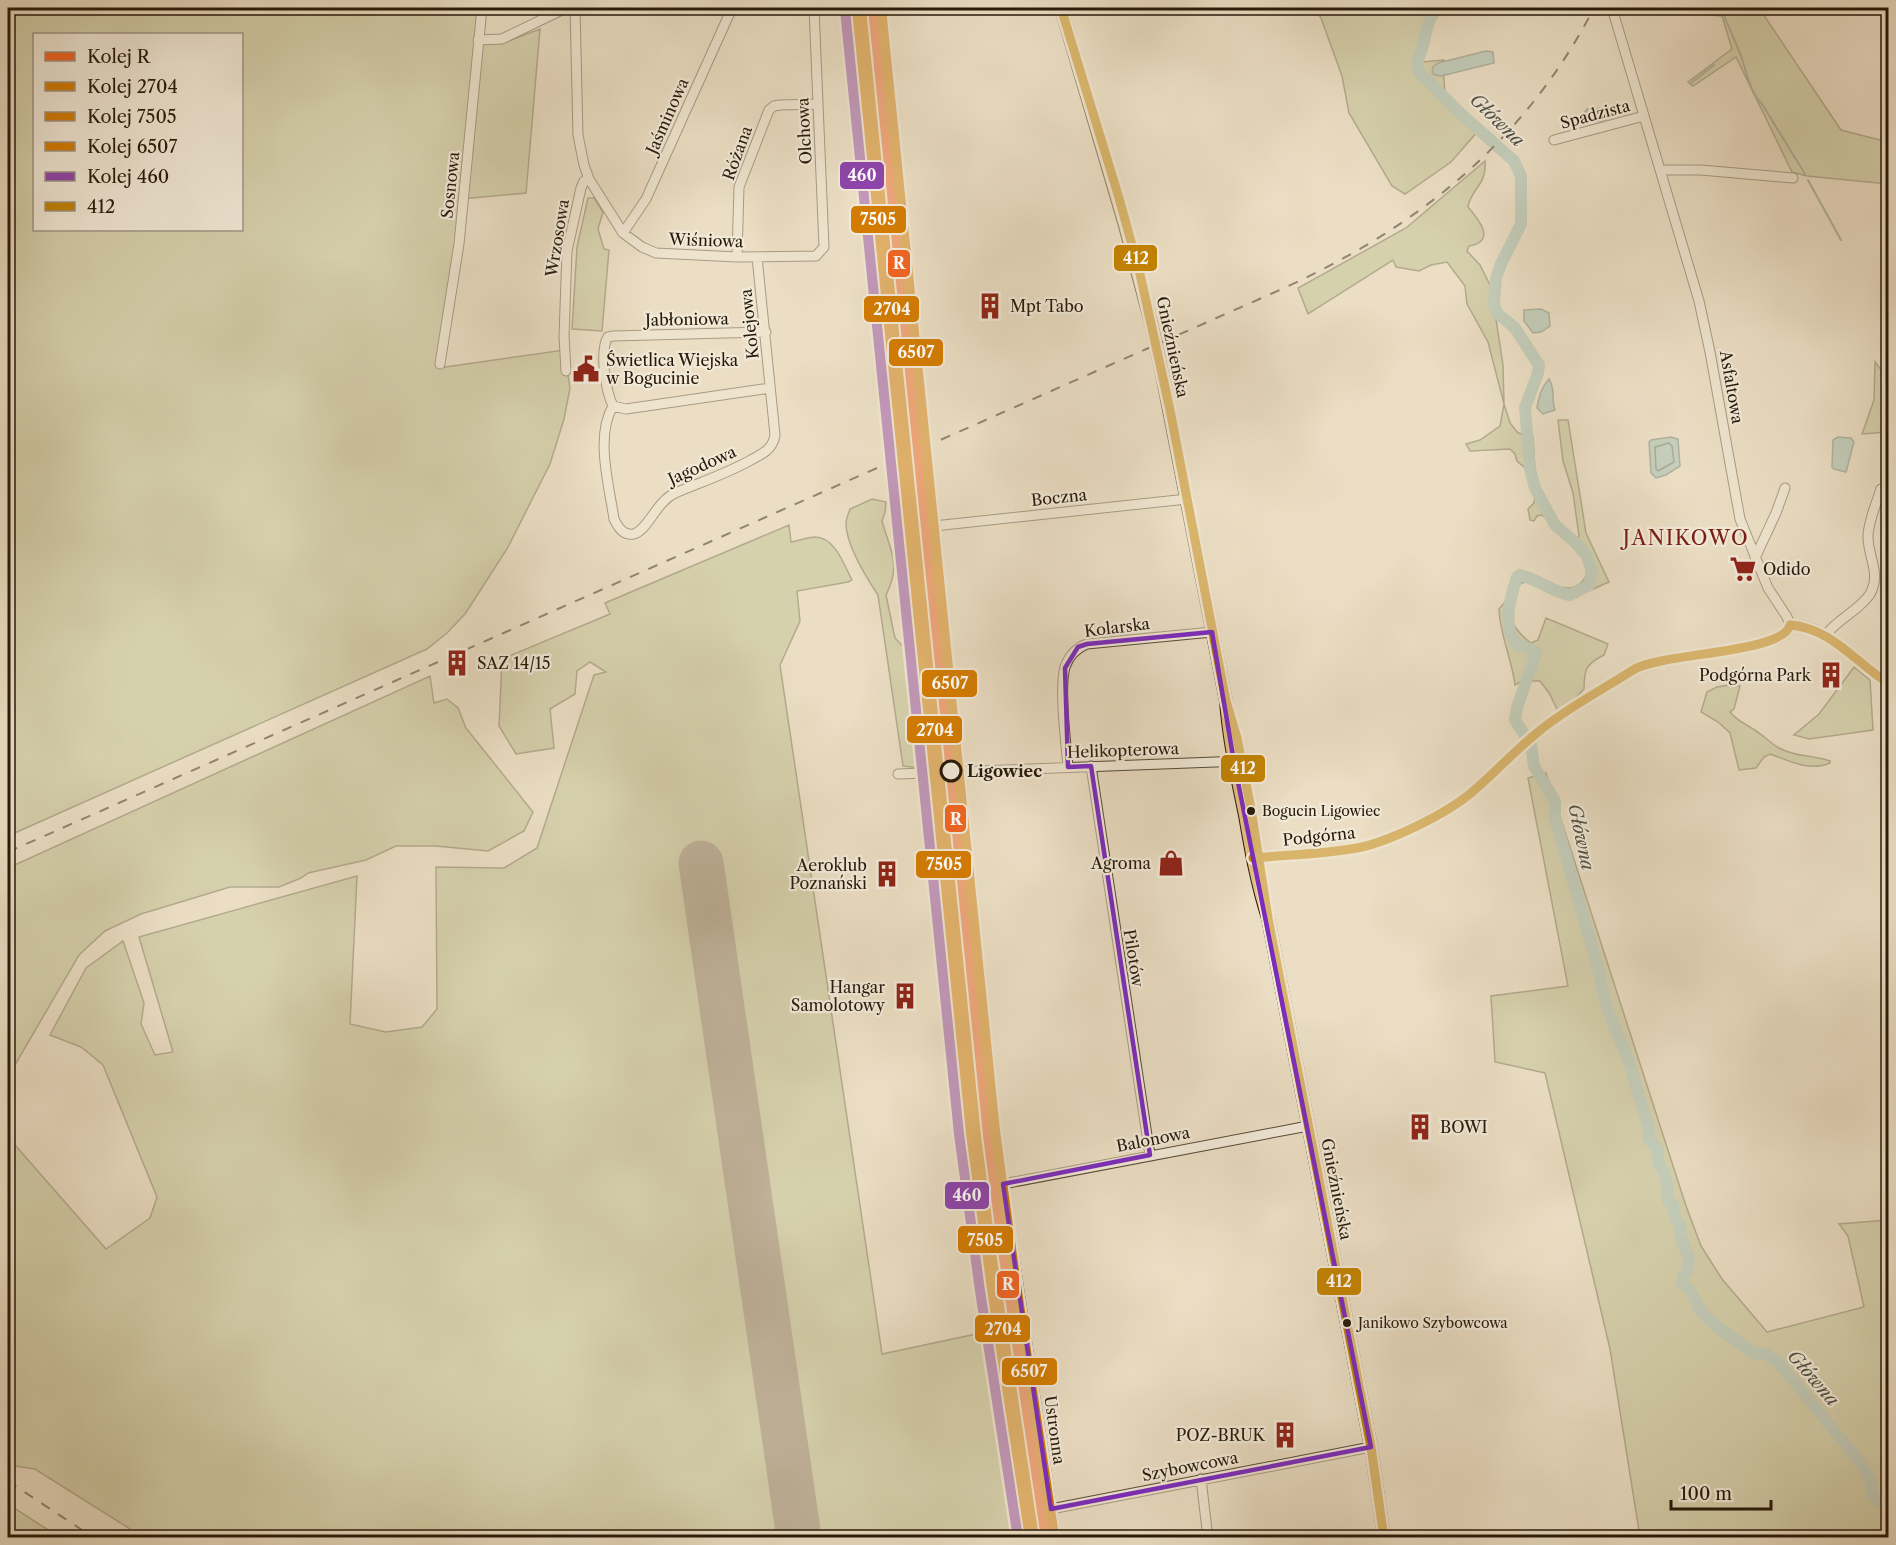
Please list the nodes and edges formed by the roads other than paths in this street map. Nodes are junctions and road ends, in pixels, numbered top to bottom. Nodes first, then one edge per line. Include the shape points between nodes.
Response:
1 (482, 8) edge
2 (566, 8) edge
3 (576, 8) edge
4 (732, 8) edge
5 (814, 8) edge
6 (1061, 8) edge
7 (1612, 8) edge
8 (478, 40) junction
9 (818, 104) junction
10 (1644, 116) junction
11 (1554, 140) dead end
12 (1660, 170) junction
13 (1793, 178) dead end
14 (589, 179) junction
15 (623, 233) junction
16 (821, 252) joint
17 (737, 257) junction
18 (758, 257) junction
19 (766, 332) junction
20 (440, 364) dead end
21 (566, 371) dead end
22 (770, 388) junction
23 (613, 406) junction
24 (1785, 488) dead end
25 (1881, 489) dead end
26 (1187, 499) junction
27 (934, 526) dead end
28 (1755, 558) junction
29 (1790, 625) junction
30 (1212, 632) junction
31 (1825, 636) junction
32 (1888, 683) edge
33 (1238, 762) junction
34 (1091, 766) junction
35 (1068, 767) junction
36 (898, 774) dead end
37 (1256, 857) junction
38 (1308, 1126) junction
39 (1150, 1155) junction
40 (1003, 1184) joint
41 (1371, 1447) junction
42 (1201, 1479) junction
43 (1052, 1509) junction
44 (1056, 1538) edge
45 (1208, 1538) edge
46 (1384, 1538) edge

1 - 8 street, Sosnowa
2 - 8 street via 502,39
3 - 14 street via 578,135
4 - 15 street, Jaśminowa via 646,199
5 - 9 street, Olchowa
6 - 26 main road, Gnieźnieńska, bridge via 1151,323
7 - 10 street, Asfaltowa
8 - 20 street, Sosnowa via 459,244
9 - 16 street, Olchowa via 824,247
9 - 17 street, Różana via 780,105 769,110 739,187
10 - 11 street, Spadzista
10 - 12 street, Asfaltowa
12 - 13 street
12 - 28 street, Asfaltowa via 1699,301 1737,510
14 - 15 street, Wiśniowa
14 - 21 street, Wrzosowa via 581,188 567,251
15 - 17 street, Wiśniowa via 656,253
16 - 18 street, Wiśniowa via 816,256
17 - 18 street, Wiśniowa
18 - 19 street, Kolejowa
19 - 22 street, Kolejowa
19 - 23 street, Jabłoniowa via 608,337 604,347 606,384
22 - 23 street via 626,409
22 - 23 street, Jagodowa via 775,435 767,450 724,474 673,494 661,502 643,528 629,534 618,529 614,519 604,448 607,416
24 - 28 street
25 - 31 street via 1868,537 1876,569 1874,584 1865,600
26 - 27 street, Boczna
26 - 30 main road, Gnieźnieńska
28 - 29 street, Asfaltowa
29 - 31 street
29 - 37 street, Podgórna via 1783,636 1757,645 1637,668 1556,718 1458,803 1389,838 1357,848
30 - 33 main road, Gnieźnieńska via 1235,729
30 - 35 street, Kolarska via 1078,647 1065,668 1063,683
31 - 32 street
33 - 34 street, Helikopterowa
33 - 37 main road, Gnieźnieńska
34 - 35 street, Helikopterowa
34 - 39 street, Pilotów
35 - 36 street, Helikopterowa
37 - 38 main road, Gnieźnieńska
38 - 39 street, Balonowa
38 - 41 main road, Gnieźnieńska
39 - 40 street, Balonowa
40 - 43 street, Ustronna
41 - 42 street, Szybowcowa
41 - 46 main road, Gnieźnieńska
42 - 43 street, Szybowcowa
42 - 45 street
43 - 44 street, Ustronna

